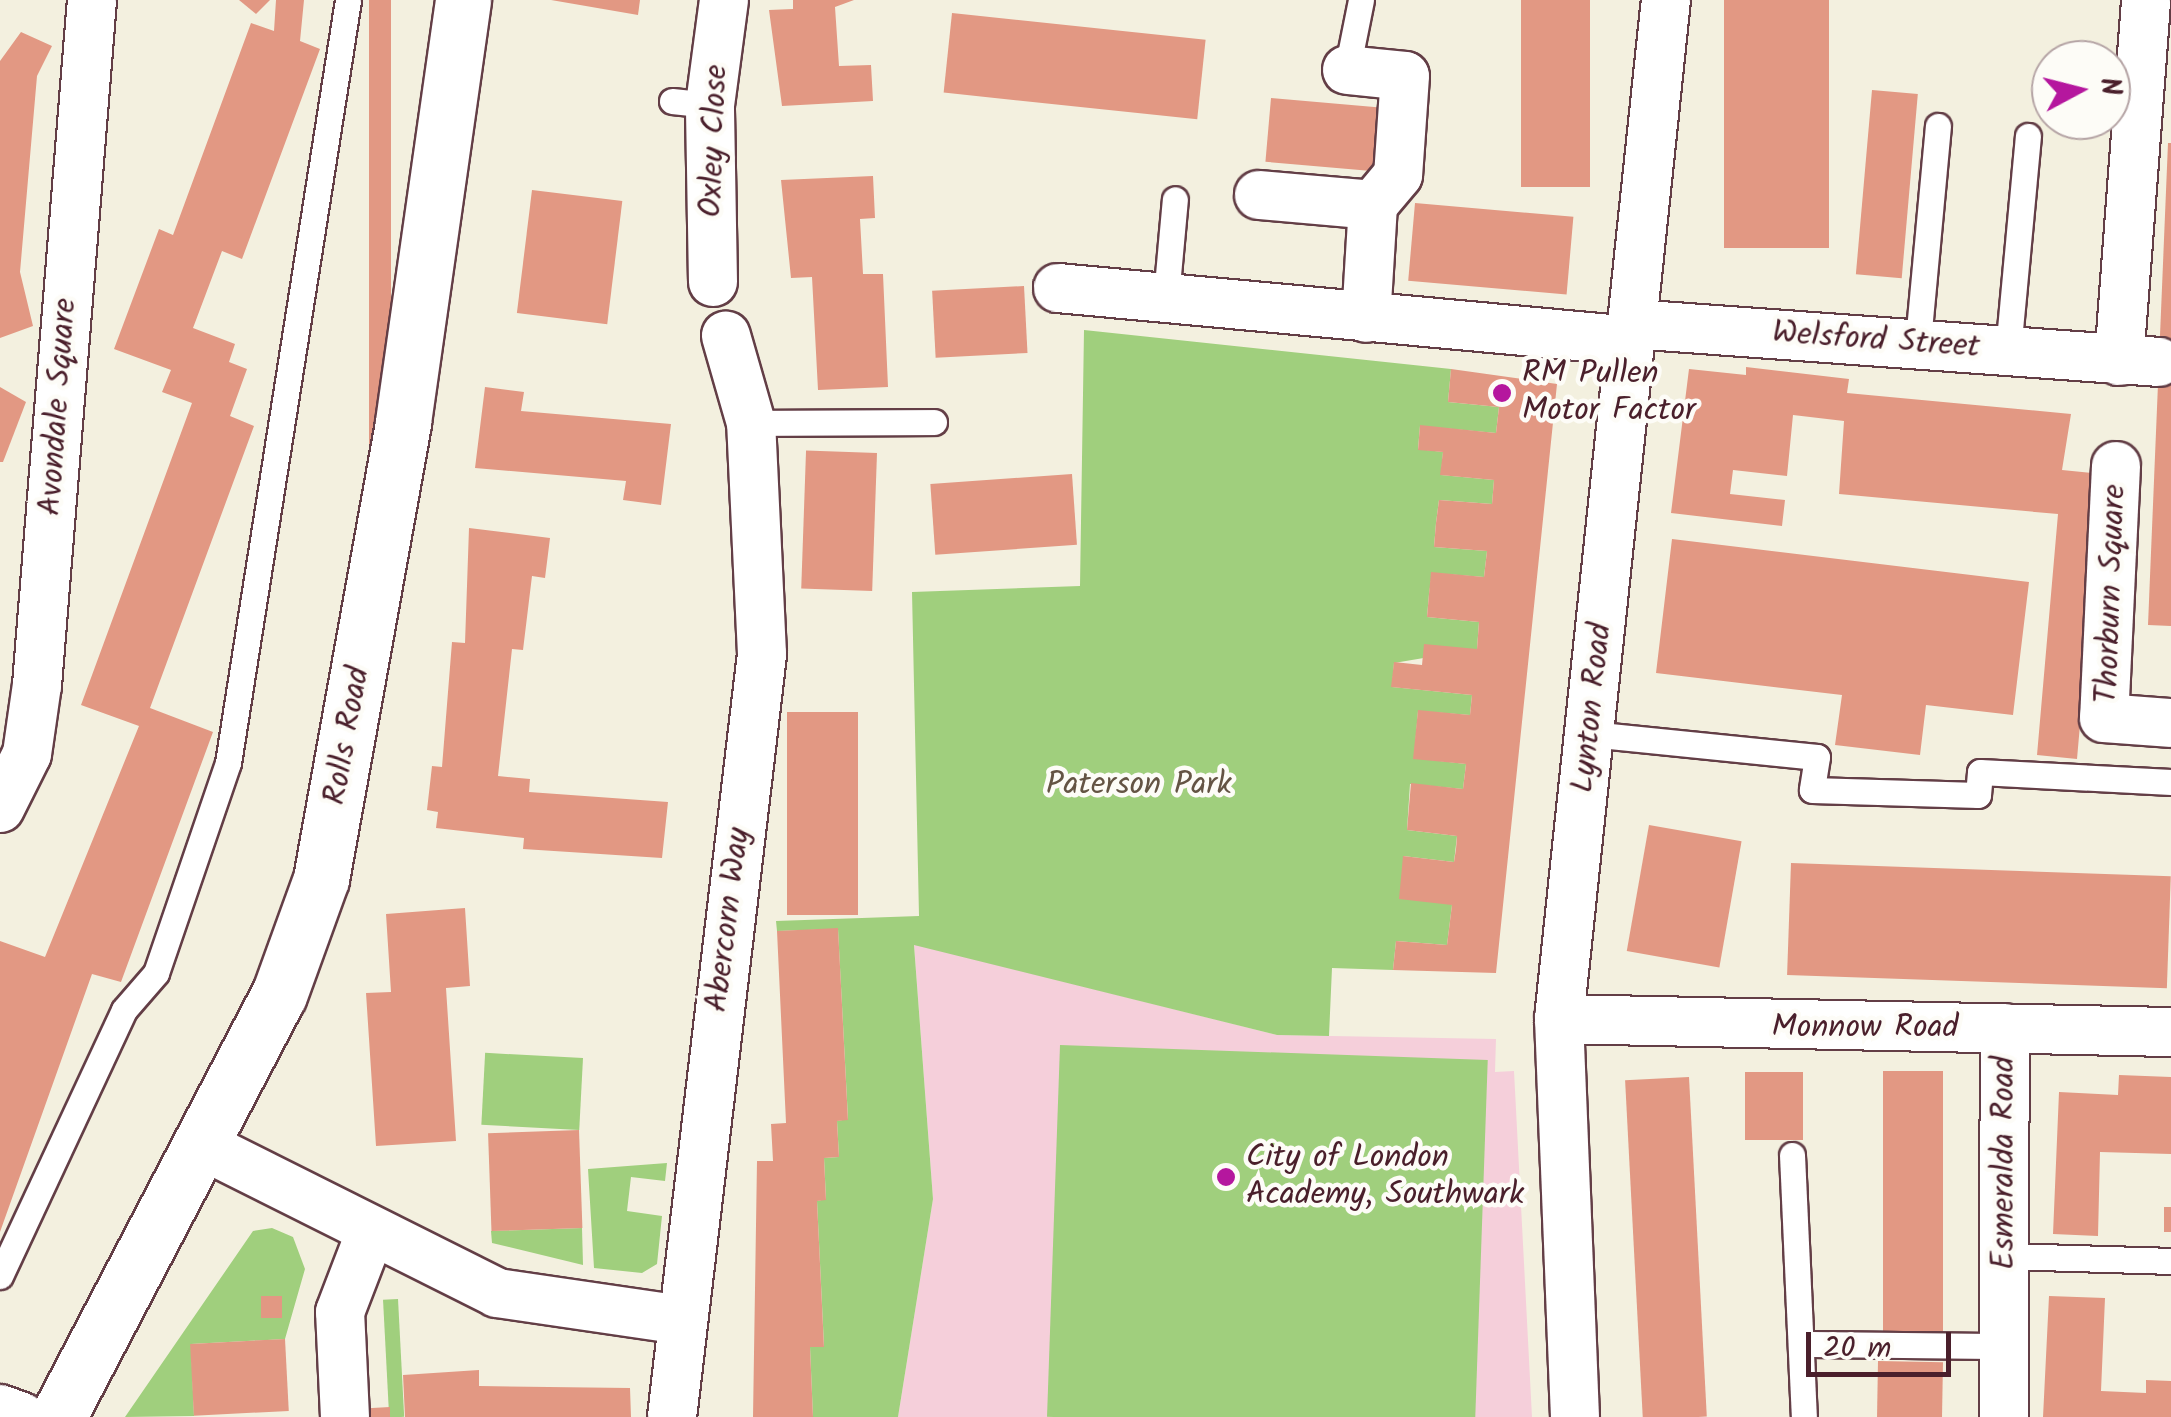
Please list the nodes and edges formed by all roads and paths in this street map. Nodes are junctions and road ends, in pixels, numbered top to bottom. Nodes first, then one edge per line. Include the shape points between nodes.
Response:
1 (92, 0) edge
2 (348, 0) edge
3 (463, 0) edge
4 (724, 0) edge
5 (1361, 0) edge
6 (1666, 0) edge
7 (2146, 0) edge
8 (1346, 70) joint
9 (1938, 126) dead end
10 (2028, 136) dead end
11 (1259, 195) dead end
12 (1175, 199) dead end
13 (1373, 205) junction
14 (713, 282) dead end
15 (1058, 288) dead end
16 (1166, 297) junction
17 (1366, 318) junction
18 (1632, 332) junction
19 (726, 336) dead end
20 (1918, 340) junction
21 (2008, 351) junction
22 (934, 422) dead end
23 (751, 423) junction
24 (2116, 466) dead end
25 (2171, 723) edge
26 (1590, 734) junction
27 (2171, 782) edge
28 (0, 808) edge
29 (1560, 1019) junction
30 (2005, 1028) junction
31 (2171, 1032) edge
32 (202, 1145) junction
33 (1792, 1155) dead end
34 (370, 1234) junction
35 (2005, 1256) junction
36 (2171, 1261) edge
37 (0, 1276) edge
38 (682, 1320) junction
39 (1801, 1344) junction
40 (2004, 1346) junction
41 (0, 1408) edge
42 (22, 1417) edge
43 (58, 1417) edge
44 (345, 1417) edge
45 (672, 1417) edge
46 (1576, 1417) edge
47 (1804, 1417) edge
48 (2004, 1417) edge

1 - 28 street, Avondale Square via 37,685 27,754
2 - 37 lane via 228,764 156,972 124,1010
3 - 32 main road, Rolls Road via 403,422 322,879 280,995
4 - 14 street, Oxley Close via 691,103
5 - 8 lane
6 - 18 street, Lynton Road
7 - 21 street, Welsford Street via 2139,362
8 - 13 street via 1405,76 1398,174
9 - 20 lane
10 - 21 lane
11 - 13 street
12 - 16 lane
13 - 17 street
15 - 16 street, Welsford Street
16 - 17 street, Welsford Street
17 - 18 street, Welsford Street
18 - 20 street, Welsford Street
18 - 26 street, Lynton Road
19 - 23 street, Abercorn Way
20 - 21 street, Welsford Street
22 - 23 lane
23 - 38 street, Abercorn Way via 740,726
24 - 25 street, Thorburn Square via 2104,718
26 - 27 lane via 1817,757 1812,790 1978,795 1980,772
26 - 29 street, Lynton Road
29 - 30 street, Monnow Road via 1852,1032
29 - 46 street, Lynton Road
30 - 31 street, Monnow Road
30 - 35 street, Esmeralda Road
32 - 34 street
32 - 43 main road, Rolls Road
33 - 39 lane
34 - 38 street via 497,1293
34 - 44 street via 340,1312
35 - 36 lane
35 - 40 street, Esmeralda Road
38 - 45 street, Abercorn Way
39 - 40 lane
39 - 47 lane
40 - 48 street, Esmeralda Road
41 - 42 street

